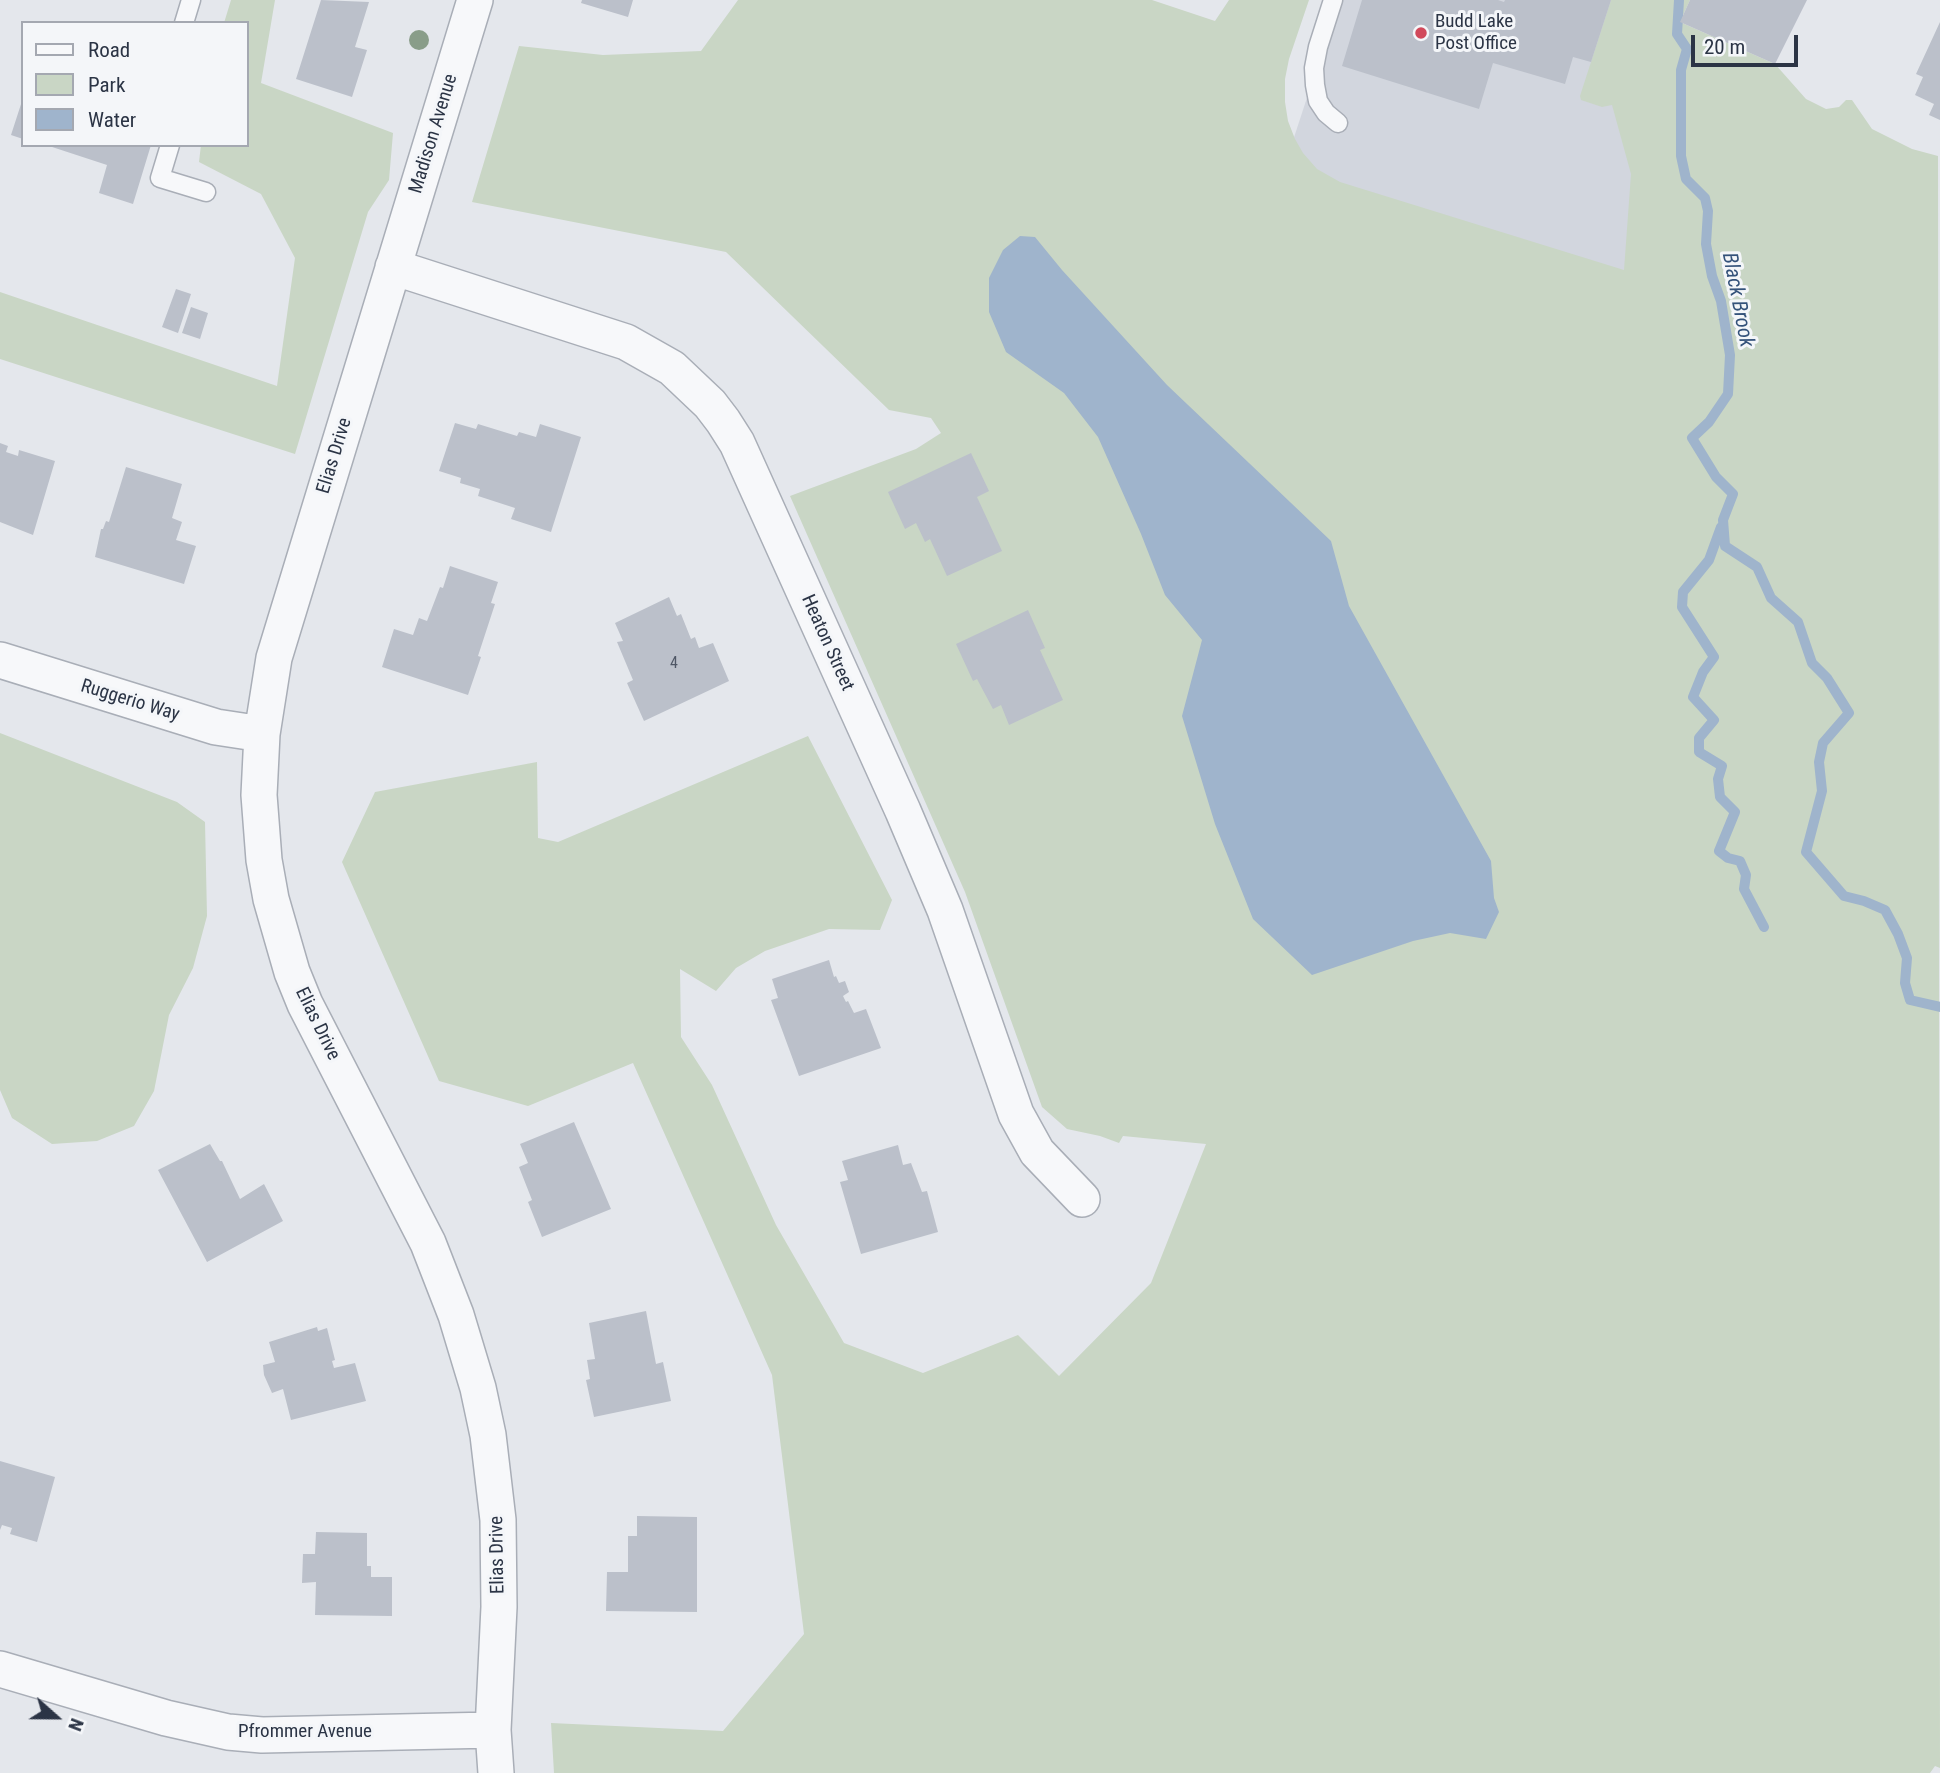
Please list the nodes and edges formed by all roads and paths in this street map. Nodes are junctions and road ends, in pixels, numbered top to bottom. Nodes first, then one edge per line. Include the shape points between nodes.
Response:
1 (191, 0) edge
2 (475, 0) edge
3 (1333, 0) edge
4 (185, 21) edge
5 (1338, 123) dead end
6 (169, 147) edge
7 (206, 192) dead end
8 (393, 267) junction
9 (0, 660) edge
10 (262, 734) junction
11 (1082, 1199) dead end
12 (0, 1669) edge
13 (493, 1730) junction
14 (496, 1773) edge

1 - 4 lane
2 - 8 street, Madison Avenue
3 - 5 lane via 1314,68 1318,101
6 - 7 lane via 160,178
8 - 10 street, Elias Drive via 274,658
8 - 11 street, Heaton Street via 626,342 672,368 710,404 737,443 903,811 949,922 1016,1114 1037,1152
9 - 10 street, Ruggerio Way via 216,727
10 - 13 street, Elias Drive via 260,826 279,934 305,1004 428,1243 478,1388 499,1533
12 - 13 street, Pfrommer Avenue via 228,1732
13 - 14 street, Elias Drive

